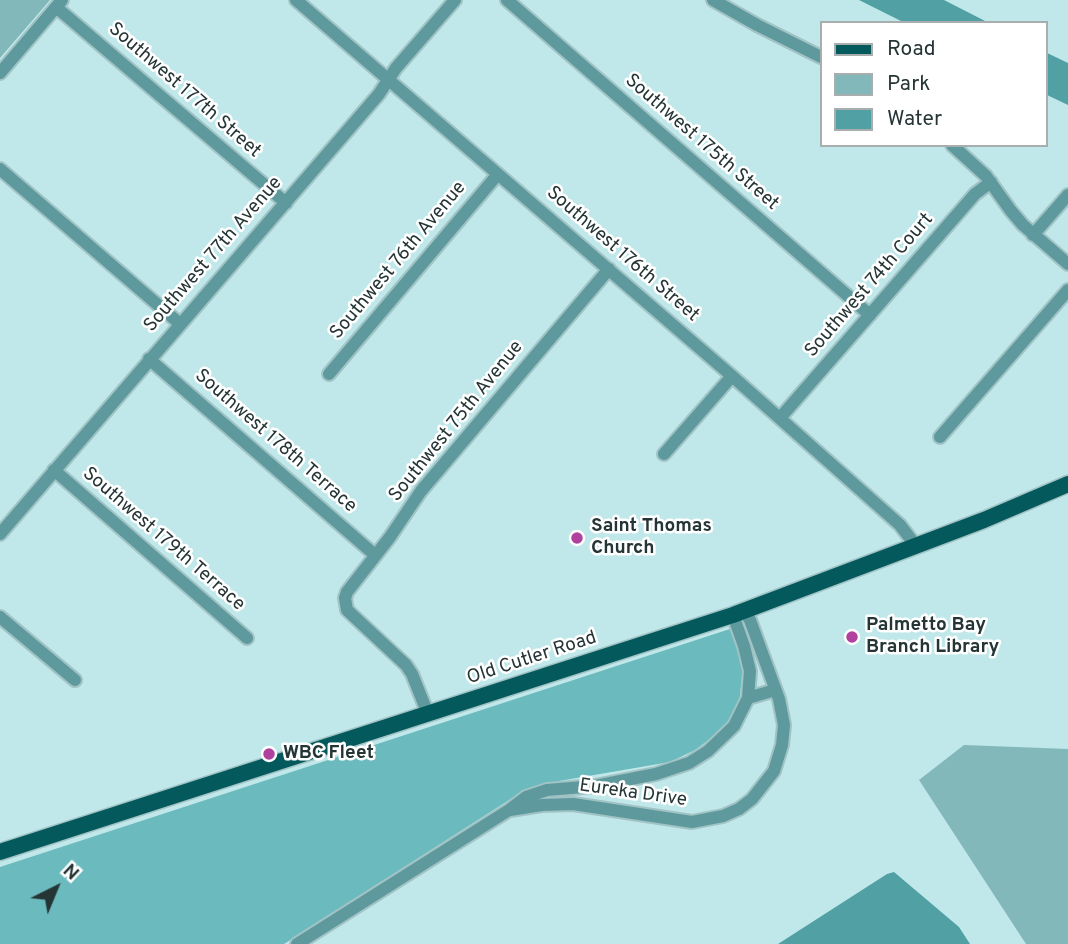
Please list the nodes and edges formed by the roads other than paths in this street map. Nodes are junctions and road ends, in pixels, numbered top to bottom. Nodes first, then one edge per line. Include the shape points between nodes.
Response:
1 (296, 0) edge
2 (455, 0) edge
3 (507, 0) edge
4 (713, 0) edge
5 (59, 4) edge
6 (820, 56) edge
7 (0, 74) edge
8 (388, 79) junction
9 (954, 147) edge
10 (0, 169) edge
11 (498, 173) junction
12 (991, 182) junction
13 (1068, 195) edge
14 (286, 204) junction
15 (1033, 235) junction
16 (1068, 264) edge
17 (609, 269) junction
18 (1068, 290) edge
19 (870, 315) junction
20 (179, 323) junction
21 (149, 359) junction
22 (328, 374) dead end
23 (732, 376) junction
24 (780, 418) junction
25 (940, 437) dead end
26 (664, 454) dead end
27 (54, 470) junction
28 (1068, 484) edge
29 (0, 534) edge
30 (916, 546) junction
31 (375, 555) junction
32 (738, 613) junction
33 (0, 617) edge
34 (247, 638) dead end
35 (766, 666) junction
36 (750, 671) junction
37 (75, 680) dead end
38 (775, 690) junction
39 (748, 698) junction
40 (428, 714) junction
41 (569, 788) junction
42 (573, 804) junction
43 (509, 810) junction
44 (0, 852) edge
45 (324, 928) junction
46 (297, 944) edge
47 (312, 944) edge

1 - 8 street, Southwest 176th Street
2 - 8 street, Southwest 77th Avenue
3 - 19 street, Southwest 175th Street
4 - 6 street
5 - 7 street
5 - 14 street, Southwest 177th Street
8 - 11 street, Southwest 176th Street
8 - 14 street, Southwest 77th Avenue
9 - 12 street
10 - 20 street
11 - 17 street, Southwest 176th Street
11 - 22 street, Southwest 76th Avenue
12 - 15 street
12 - 19 street, Southwest 74th Court via 975,194
13 - 15 street
14 - 20 street, Southwest 77th Avenue
15 - 16 street
17 - 23 street, Southwest 176th Street
17 - 31 street, Southwest 75th Avenue via 421,491
18 - 25 street
19 - 24 street, Southwest 74th Court
20 - 21 street, Southwest 77th Avenue
21 - 27 street, Southwest 77th Avenue
21 - 31 street, Southwest 178th Terrace
23 - 24 street, Southwest 176th Street
23 - 26 street
24 - 30 street, Southwest 176th Street via 900,525
27 - 29 street, Southwest 77th Avenue
27 - 34 street, Southwest 179th Terrace
28 - 30 main road, Old Cutler Road
30 - 32 main road, Old Cutler Road
31 - 40 street, Southwest 75th Avenue via 351,584 345,605 406,665
32 - 35 street, Eureka Drive via 750,620
32 - 36 street, Eureka Drive
32 - 40 main road, Old Cutler Road
33 - 37 street
35 - 36 street
35 - 38 street, Eureka Drive
36 - 39 street, Eureka Drive
38 - 39 street
38 - 42 street, Eureka Drive via 784,725 780,755 764,787 739,809 692,822
39 - 41 street, Eureka Drive via 729,733 689,763 656,774
40 - 44 main road, Old Cutler Road
41 - 42 street
41 - 43 street, Eureka Drive via 534,793
42 - 43 street, Eureka Drive
43 - 45 street, Eureka Drive
45 - 46 street, Eureka Drive
45 - 47 street, Eureka Drive

